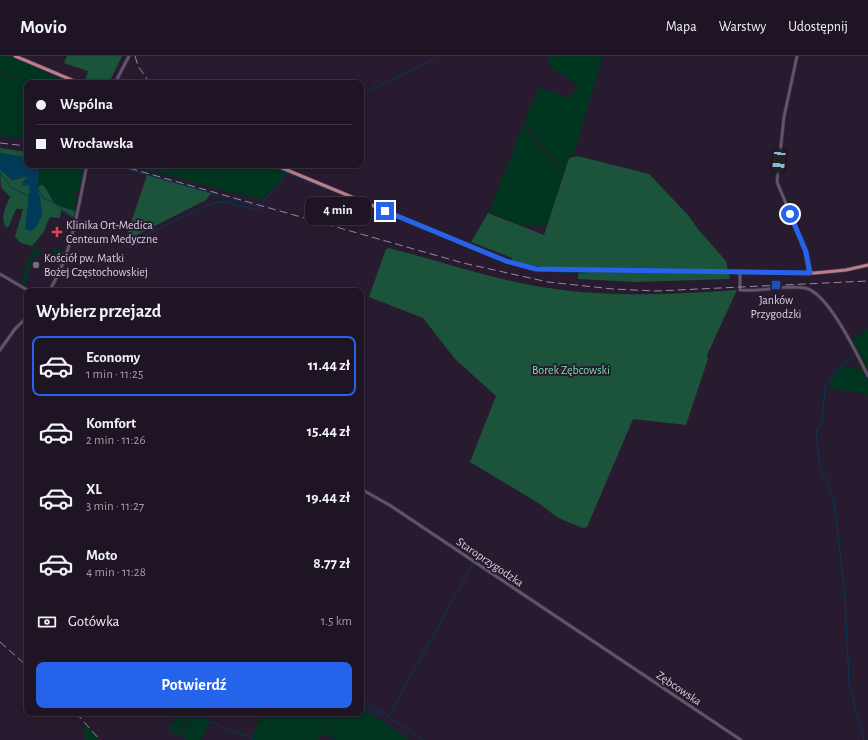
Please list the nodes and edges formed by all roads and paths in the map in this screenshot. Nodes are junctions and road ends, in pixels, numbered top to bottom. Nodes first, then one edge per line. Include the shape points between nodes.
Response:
1 (15, 56) edge
2 (129, 56) edge
3 (797, 56) edge
4 (72, 80) edge
5 (117, 80) edge
6 (86, 168) edge
7 (282, 168) edge
8 (868, 265) edge
9 (740, 272) junction
10 (810, 273) junction
11 (0, 274) edge
12 (24, 288) edge
13 (51, 288) edge
14 (24, 320) edge
15 (0, 350) edge
16 (868, 376) edge
17 (364, 491) edge
18 (607, 651) joint
19 (741, 740) edge

1 - 4 main road
2 - 5 street
3 - 10 street via 786,108 778,185 804,247
6 - 13 street via 68,246 59,274
7 - 9 main road via 498,258 524,266 557,270
8 - 10 main road
9 - 10 main road
9 - 16 street via 740,290 798,288 810,290 817,295 842,327
11 - 12 street
14 - 15 street
17 - 18 street, Staroprzygodzka via 391,506
18 - 19 street, Zębcowska

